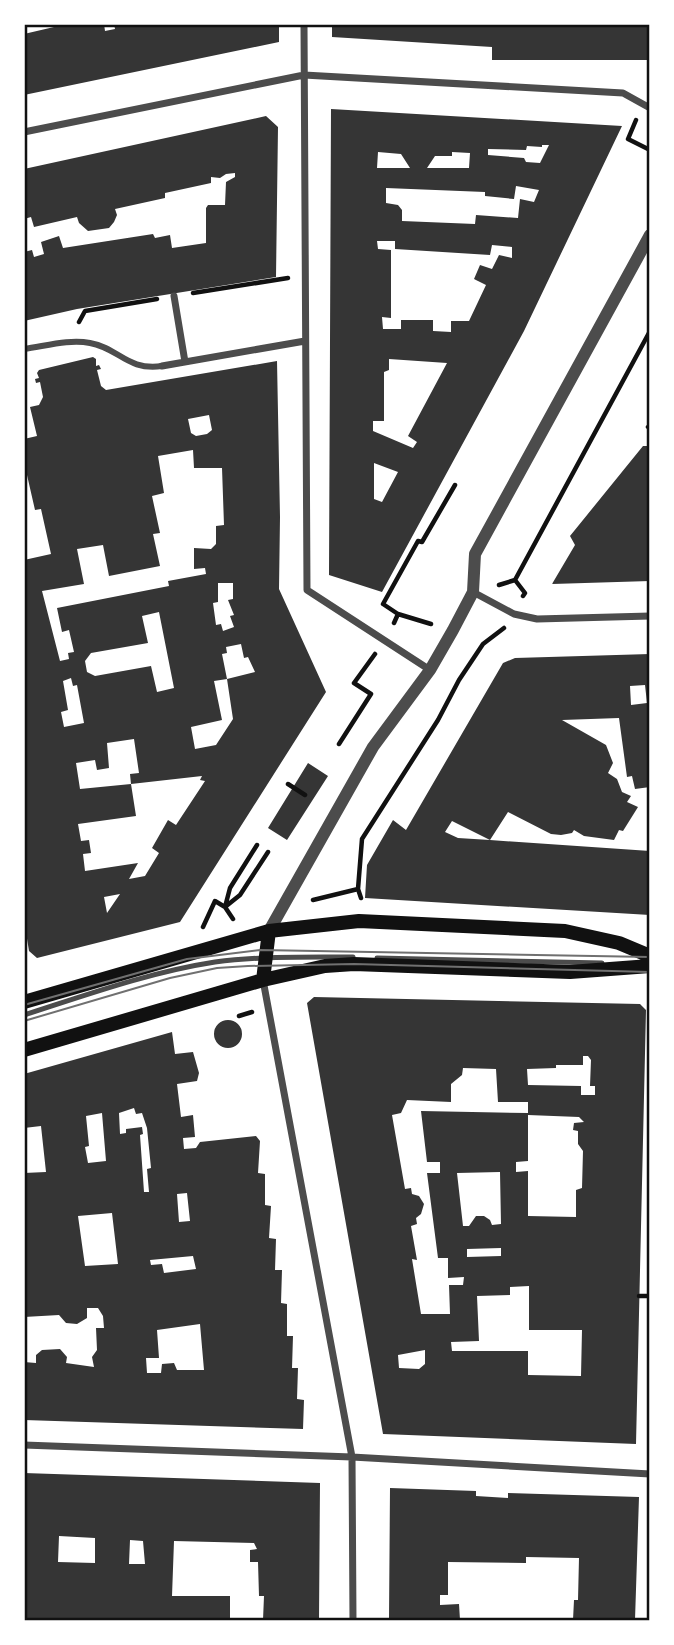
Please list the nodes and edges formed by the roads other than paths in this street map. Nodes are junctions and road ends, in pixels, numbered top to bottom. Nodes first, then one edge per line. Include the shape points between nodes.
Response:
1 (304, 24) edge
2 (304, 75) junction
3 (649, 108) edge
4 (24, 132) edge
5 (649, 235) edge
6 (174, 296) dead end
7 (304, 341) junction
8 (24, 349) edge
9 (185, 362) junction
10 (162, 366) joint
11 (473, 592) junction
12 (649, 616) edge
13 (430, 670) junction
14 (269, 931) junction
15 (649, 956) edge
16 (266, 957) junction
17 (649, 965) edge
18 (263, 980) junction
19 (24, 1002) edge
20 (24, 1014) edge
21 (24, 1050) edge
22 (24, 1445) edge
23 (352, 1457) junction
24 (649, 1474) edge
25 (353, 1620) edge

1 - 2 street
2 - 3 street via 623,93
2 - 4 street
2 - 7 street
5 - 11 street via 475,554
6 - 9 street
7 - 9 street
7 - 13 street via 307,590
8 - 10 street via 89,342 138,366
9 - 10 street
11 - 12 street via 514,614 537,619
11 - 13 street
13 - 14 street via 373,747
14 - 15 main road via 359,921 565,931 619,943
14 - 16 main road
14 - 19 main road
16 - 17 lane
16 - 18 main road
16 - 20 lane via 173,970
17 - 18 main road via 570,972 354,964
18 - 21 main road
18 - 23 street
22 - 23 street
23 - 24 street
23 - 25 street

